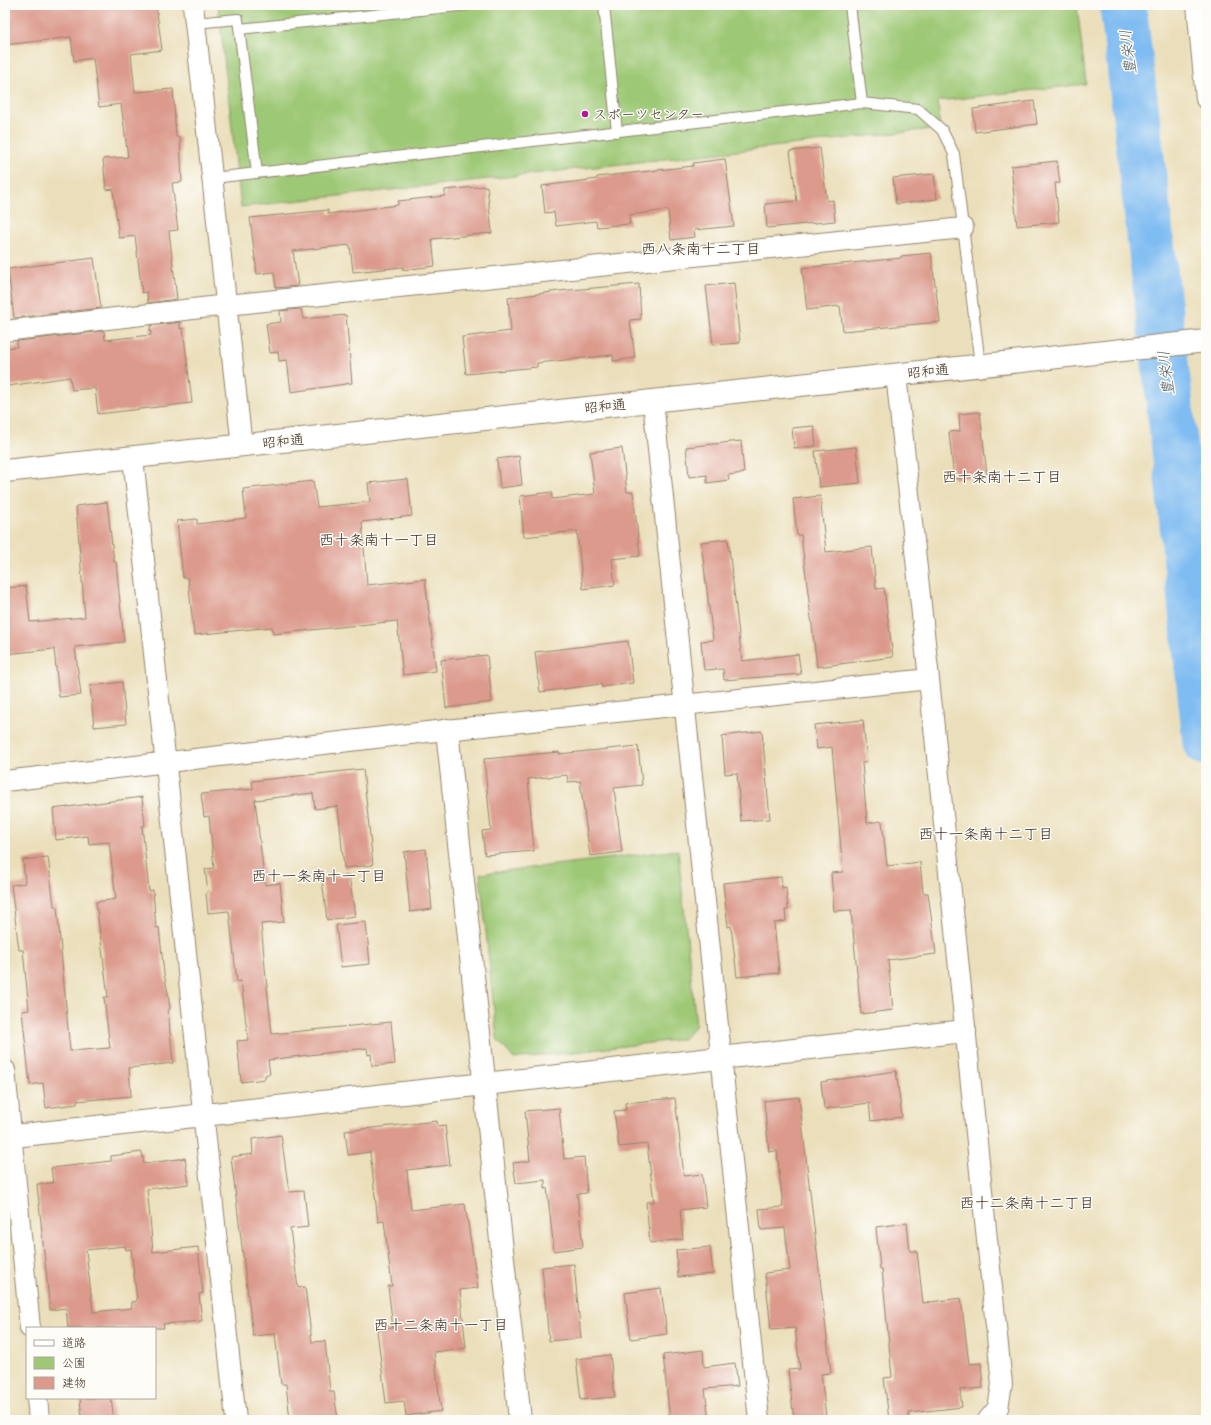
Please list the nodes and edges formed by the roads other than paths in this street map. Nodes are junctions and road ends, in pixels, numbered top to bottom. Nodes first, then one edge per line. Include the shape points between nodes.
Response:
1 (468, 5) edge
2 (604, 5) edge
3 (850, 5) edge
4 (1200, 9) edge
5 (194, 14) edge
6 (240, 29) junction
7 (1206, 99) edge
8 (862, 103) junction
9 (616, 132) junction
10 (257, 173) junction
11 (213, 178) junction
12 (963, 228) junction
13 (227, 306) junction
14 (5, 331) edge
15 (1206, 341) edge
16 (980, 366) junction
17 (896, 374) junction
18 (653, 401) junction
19 (242, 446) junction
20 (133, 457) junction
21 (5, 471) edge
22 (929, 679) junction
23 (685, 704) junction
24 (447, 730) junction
25 (165, 761) junction
26 (5, 781) edge
27 (965, 1031) junction
28 (722, 1059) junction
29 (5, 1070) edge
30 (485, 1084) junction
31 (204, 1114) junction
32 (9, 1136) edge
33 (30, 1327) edge
34 (37, 1399) edge
35 (39, 1420) edge
36 (236, 1420) edge
37 (520, 1420) edge
38 (758, 1420) edge
39 (988, 1420) edge

1 - 6 lane
2 - 9 lane
3 - 8 lane
4 - 7 street
5 - 6 lane via 238,19
5 - 11 street
6 - 10 lane
8 - 9 lane
8 - 12 lane via 918,109 942,130 954,154
9 - 10 lane
10 - 11 lane
11 - 13 street
12 - 13 street
12 - 16 lane
13 - 14 street
13 - 19 street
15 - 16 street, 昭和通
16 - 17 street, 昭和通
17 - 18 street, 昭和通
17 - 22 street
18 - 19 street, 昭和通
18 - 23 street
19 - 20 street, 昭和通
20 - 21 street, 昭和通
20 - 25 street
22 - 23 street
22 - 27 street
23 - 24 street
23 - 28 street
24 - 25 street
24 - 30 street
25 - 26 street
25 - 31 street
27 - 28 street
27 - 39 street via 1002,1384 998,1408
28 - 30 street
28 - 38 street
29 - 32 street
30 - 31 street
30 - 37 street
31 - 32 street
31 - 36 street
32 - 33 street
34 - 35 street

